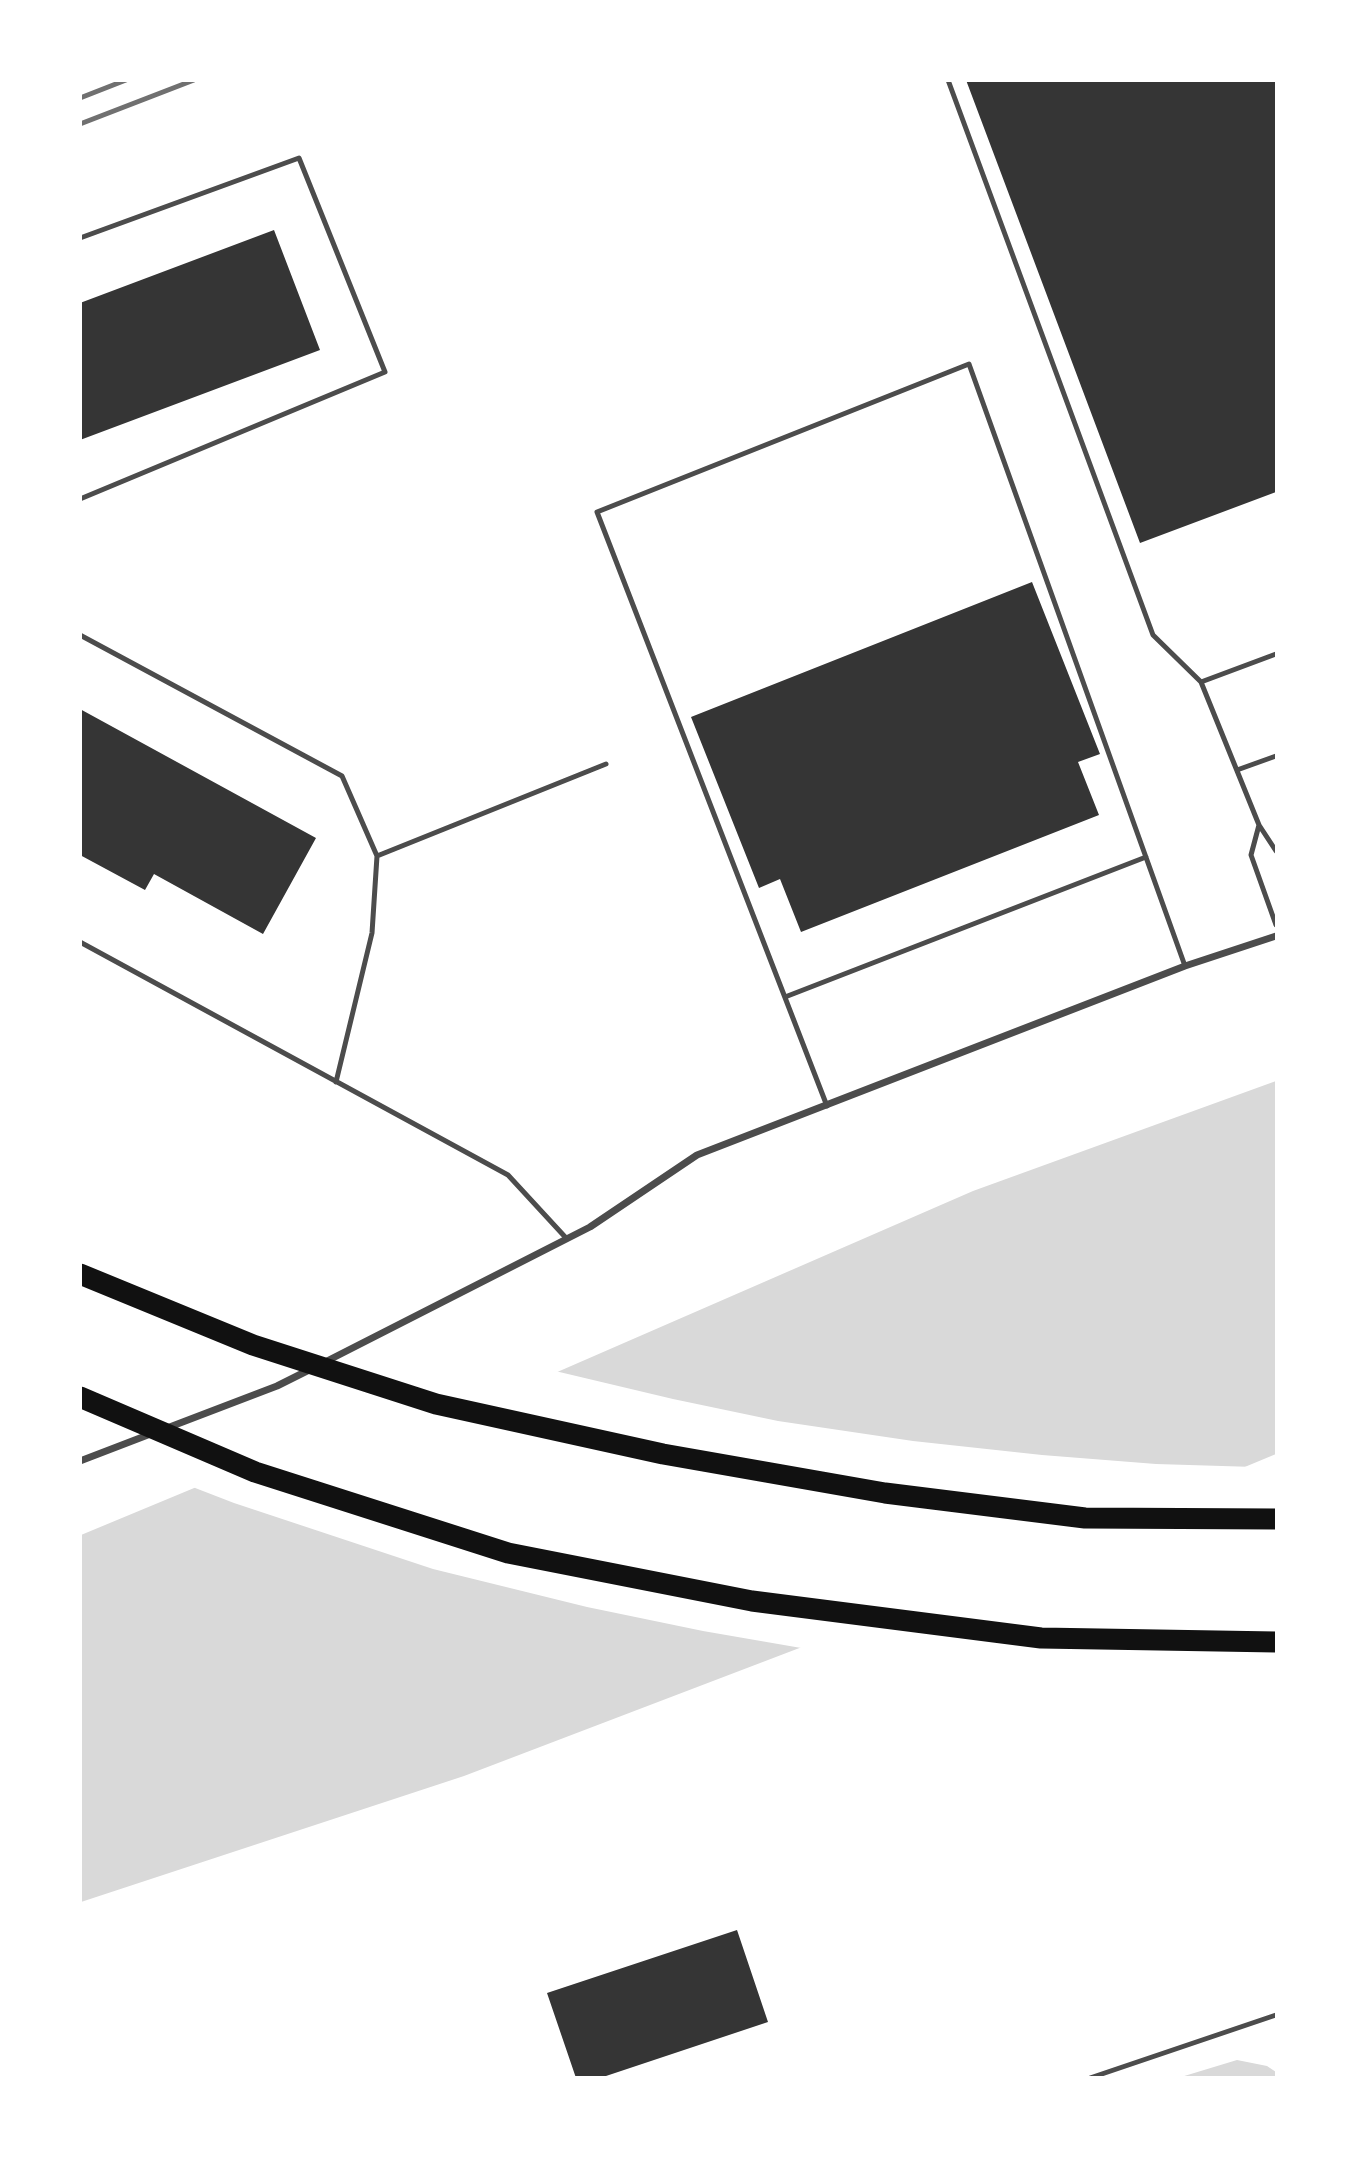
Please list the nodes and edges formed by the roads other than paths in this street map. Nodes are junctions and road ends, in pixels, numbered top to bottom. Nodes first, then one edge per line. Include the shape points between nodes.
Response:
1 (948, 80) edge
2 (80, 238) edge
3 (80, 499) edge
4 (80, 635) edge
5 (1276, 654) edge
6 (1200, 682) junction
7 (1276, 756) edge
8 (606, 764) dead end
9 (1237, 770) junction
10 (1259, 825) junction
11 (1276, 851) edge
12 (377, 856) junction
13 (1146, 857) junction
14 (1276, 925) edge
15 (1276, 936) edge
16 (80, 943) edge
17 (1185, 966) junction
18 (785, 997) junction
19 (336, 1082) junction
20 (827, 1106) junction
21 (568, 1239) junction
22 (80, 1274) edge
23 (80, 1397) edge
24 (80, 1461) edge
25 (1276, 1519) edge
26 (1276, 1642) edge
27 (1276, 2015) edge
28 (1090, 2077) edge

1 - 6 lane via 1153,635
2 - 3 lane via 299,158 385,372
4 - 12 lane via 342,776
5 - 6 lane
6 - 9 lane
7 - 9 lane
8 - 12 lane
9 - 10 lane
10 - 11 lane
10 - 14 lane via 1251,855
12 - 19 lane via 372,933
13 - 17 lane
13 - 18 lane
13 - 18 lane via 969,364 597,512
15 - 17 street
16 - 19 lane
17 - 20 street
18 - 20 lane
19 - 21 lane via 508,1175
20 - 21 street via 697,1155
21 - 24 street via 277,1387
22 - 25 highway via 253,1345 436,1404 663,1454 885,1493 1085,1518
23 - 26 highway via 255,1472 508,1553 752,1601 1041,1638
27 - 28 lane

